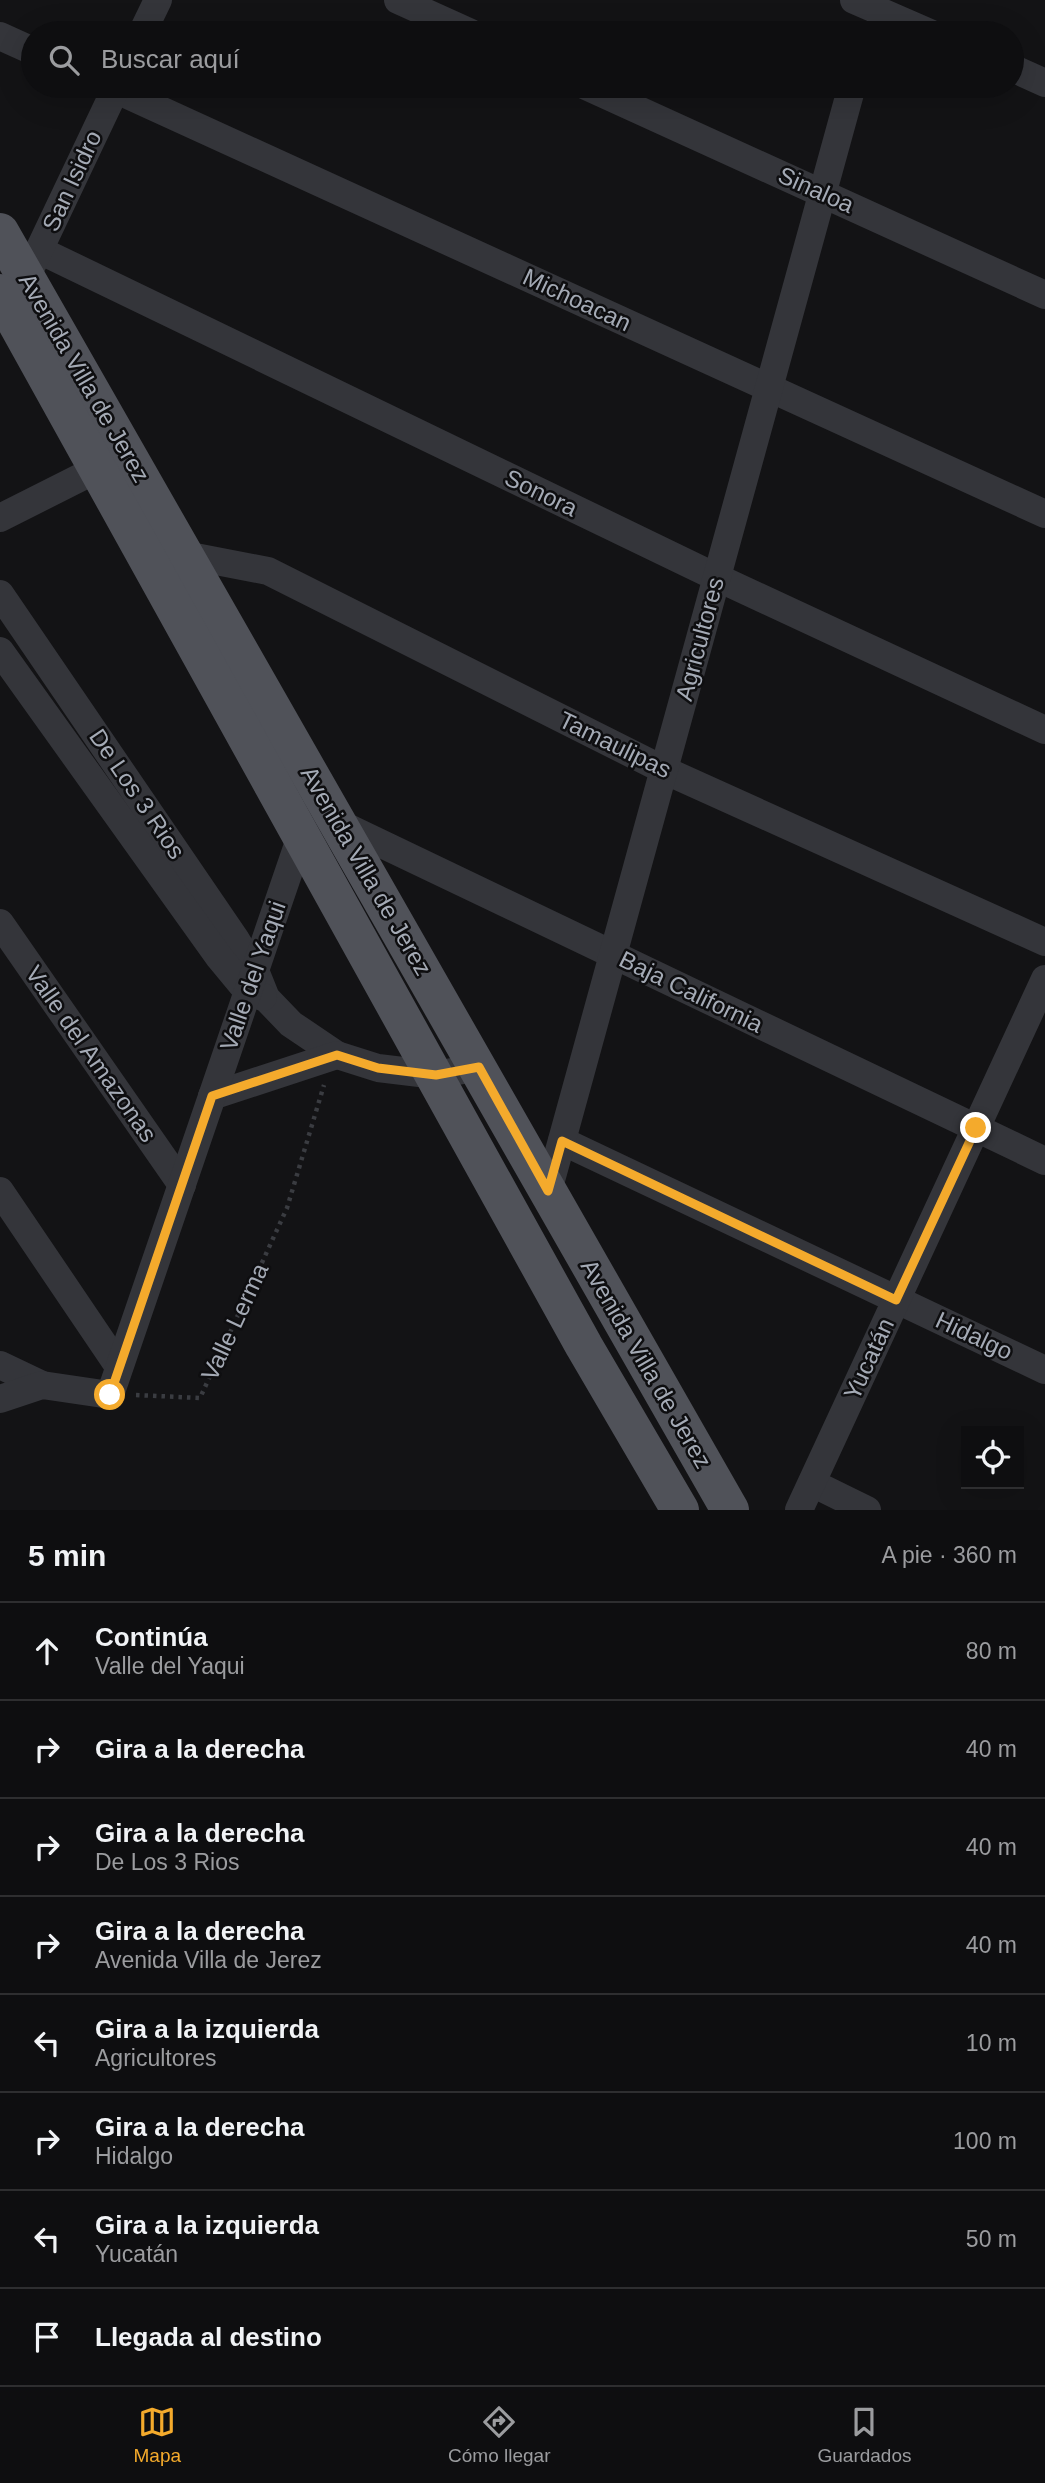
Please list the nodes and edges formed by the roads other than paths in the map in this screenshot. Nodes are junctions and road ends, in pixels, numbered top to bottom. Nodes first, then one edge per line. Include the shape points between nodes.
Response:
1 (158, 0) edge
2 (398, 0) edge
3 (867, 10) edge
4 (148, 21) edge
5 (444, 21) edge
6 (897, 21) edge
7 (0, 36) edge
8 (21, 46) edge
9 (1024, 73) edge
10 (1045, 83) edge
11 (109, 98) edge
12 (138, 98) edge
13 (612, 98) edge
14 (849, 98) edge
15 (822, 193) junction
16 (0, 232) edge
17 (19, 284) edge
18 (1045, 295) edge
19 (768, 388) junction
20 (112, 461) junction
21 (1045, 514) edge
22 (0, 518) edge
23 (185, 555) junction
24 (716, 578) junction
25 (0, 594) edge
26 (0, 651) edge
27 (1045, 730) edge
28 (664, 770) junction
29 (338, 823) junction
30 (301, 836) junction
31 (0, 923) edge
32 (1045, 942) edge
33 (613, 954) junction
34 (1045, 979) edge
35 (257, 988) junction
36 (337, 1055) junction
37 (479, 1067) junction
38 (436, 1075) junction
39 (212, 1096) junction
40 (976, 1128) junction
41 (562, 1141) junction
42 (1045, 1161) edge
43 (182, 1185) junction
44 (0, 1191) edge
45 (548, 1191) junction
46 (896, 1300) junction
47 (0, 1365) edge
48 (119, 1367) junction
49 (1045, 1370) edge
50 (42, 1385) junction
51 (0, 1399) edge
52 (811, 1483) junction
53 (680, 1510) edge
54 (730, 1510) edge
55 (799, 1510) edge
56 (867, 1510) edge

1 - 4 street
2 - 5 street
3 - 6 street
7 - 8 street
9 - 10 street
11 - 17 street, San Isidro
12 - 19 street, Michoacan
13 - 15 street, Sinaloa
14 - 15 street, Agricultores
15 - 18 street, Sinaloa
15 - 19 street, Agricultores
16 - 17 main road, Avenida Villa de Jerez
17 - 20 main road, Avenida Villa de Jerez
17 - 24 street, Sonora
19 - 21 street, Michoacan
19 - 24 street, Agricultores
20 - 22 street
20 - 23 main road, Avenida Villa de Jerez
20 - 30 main road, Avenida Villa de Jerez
23 - 28 street, Tamaulipas via 268,571
23 - 29 main road, Avenida Villa de Jerez
24 - 27 street, Sonora
24 - 28 street, Agricultores
25 - 35 street, De Los 3 Rios
26 - 35 street, De Los 3 Rios
28 - 32 street, Tamaulipas
28 - 33 street, Agricultores
29 - 33 street, Baja California
29 - 37 main road, Avenida Villa de Jerez
30 - 35 street, Valle del Yaqui
30 - 38 main road, Avenida Villa de Jerez
31 - 43 street, Valle del Amazonas
33 - 40 street, Baja California
33 - 41 street, Agricultores
34 - 40 street, Yucatán
35 - 36 street, De Los 3 Rios via 291,1024
35 - 39 street, Valle del Yaqui
36 - 38 street, De Los 3 Rios via 378,1068
36 - 39 street
37 - 38 street, De Los 3 Rios
37 - 45 main road, Avenida Villa de Jerez
38 - 53 main road, Avenida Villa de Jerez
39 - 43 street, Valle del Yaqui
40 - 42 street, Baja California
40 - 46 street, Yucatán
41 - 45 street, Agricultores
41 - 46 street, Hidalgo
43 - 48 street, Valle del Yaqui
44 - 48 street
45 - 54 main road, Avenida Villa de Jerez
46 - 49 street, Hidalgo
46 - 52 street, Yucatán
47 - 50 street
48 - 50 street, Valle del Yaqui via 110,1395
50 - 51 street
52 - 55 street, Yucatán
52 - 56 street

